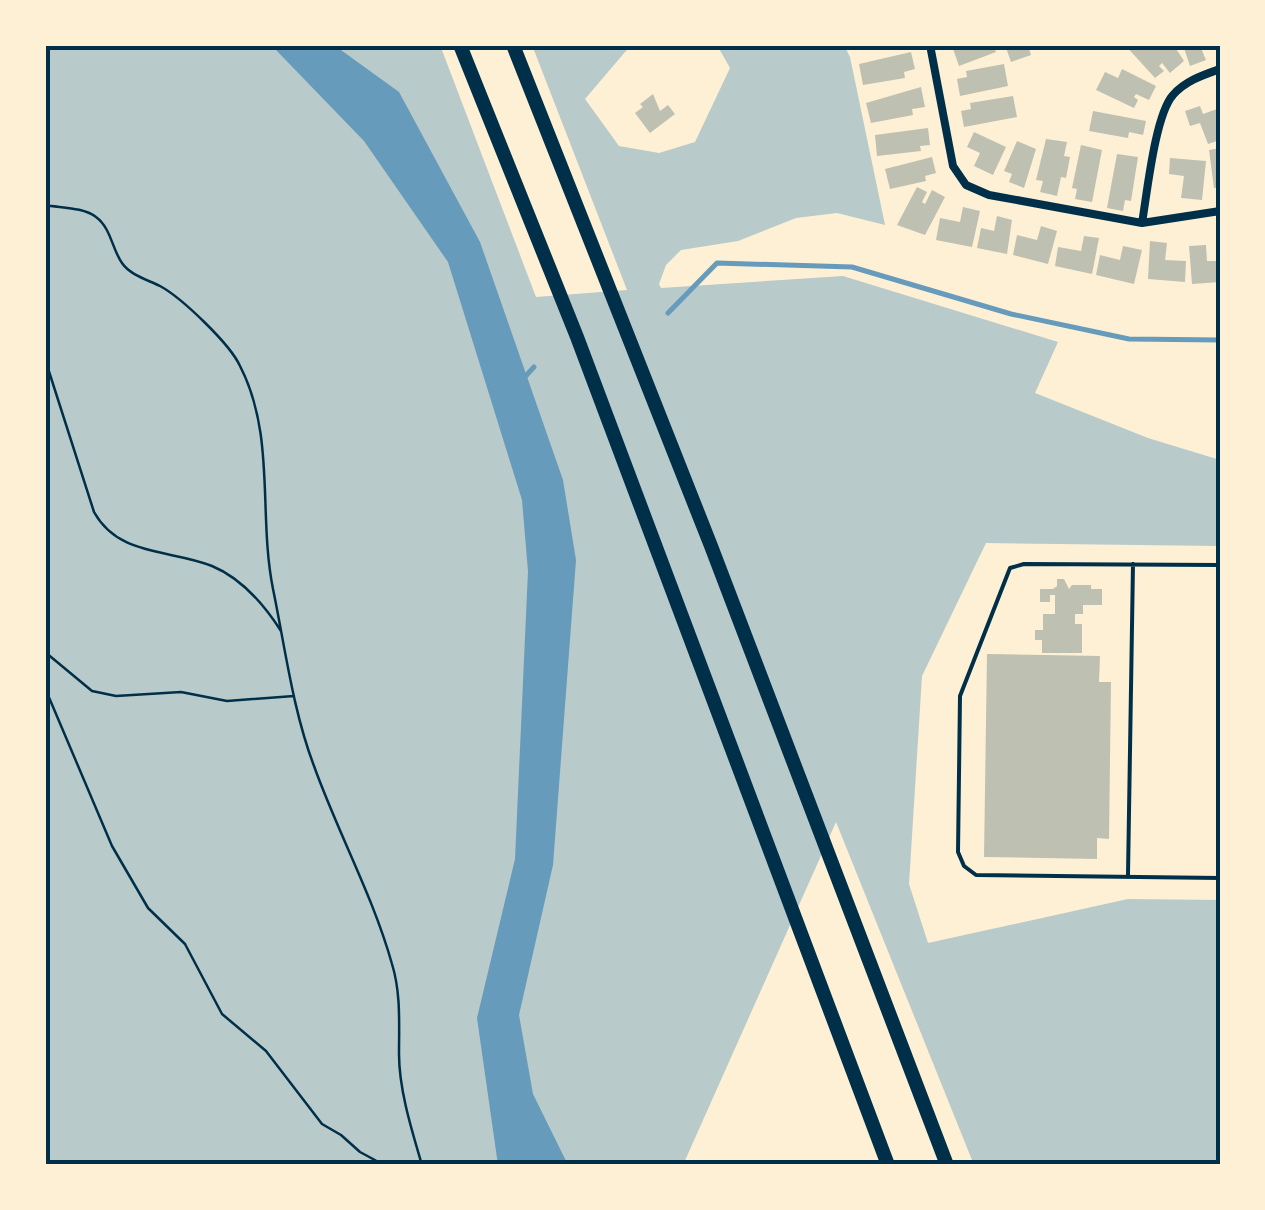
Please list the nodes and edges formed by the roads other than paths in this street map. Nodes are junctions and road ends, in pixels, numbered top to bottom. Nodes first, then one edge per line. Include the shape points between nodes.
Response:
1 (460, 45) edge
2 (513, 45) edge
3 (930, 45) edge
4 (1220, 69) edge
5 (1220, 211) edge
6 (1142, 223) junction
7 (1134, 564) junction
8 (1220, 565) edge
9 (1128, 877) junction
10 (1220, 878) edge
11 (888, 1165) edge
12 (947, 1165) edge

1 - 11 highway via 578,336
2 - 12 highway
3 - 6 street via 954,166 966,185 989,196
4 - 6 street via 1170,97
5 - 6 street
7 - 8 lane
7 - 9 lane
7 - 9 lane via 1010,568 960,696 958,852 964,866 976,875
9 - 10 lane

